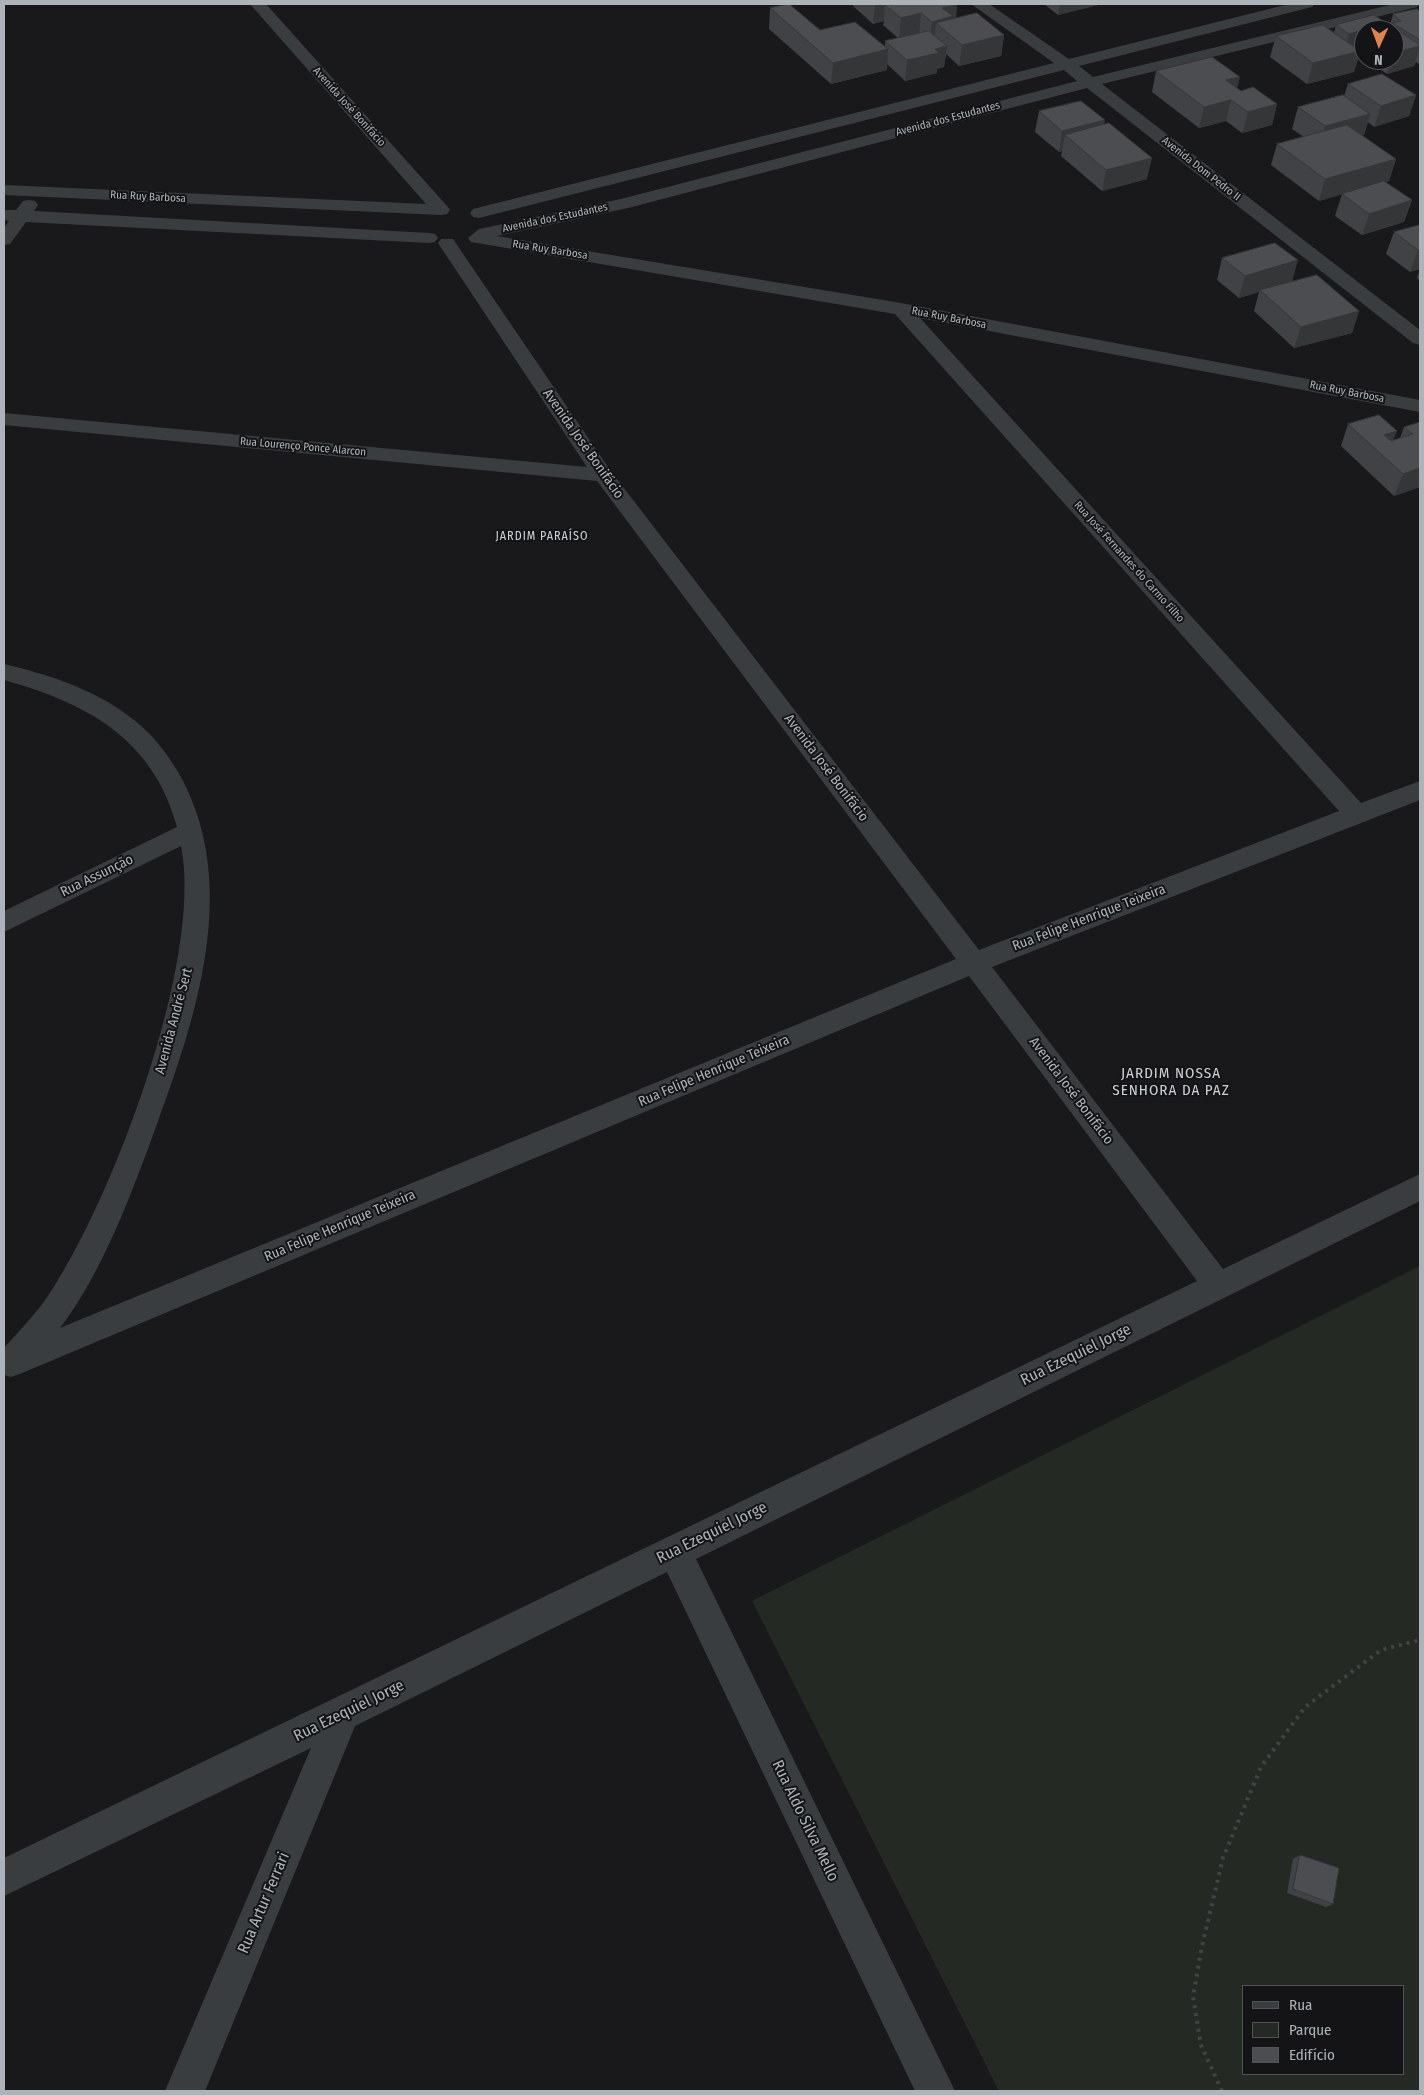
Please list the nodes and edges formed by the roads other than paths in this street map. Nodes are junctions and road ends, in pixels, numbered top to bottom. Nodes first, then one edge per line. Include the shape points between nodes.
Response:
1 (258, 4) edge
2 (979, 4) edge
3 (1307, 4) edge
4 (1412, 4) edge
5 (1067, 65) junction
6 (1088, 83) junction
7 (4, 190) edge
8 (36, 192) junction
9 (453, 209) junction
10 (479, 213) junction
11 (4, 215) edge
12 (22, 216) junction
13 (480, 236) junction
14 (4, 240) edge
15 (438, 241) junction
16 (902, 308) junction
17 (1420, 339) edge
18 (1420, 406) edge
19 (4, 419) edge
20 (603, 476) junction
21 (4, 672) edge
22 (1420, 790) edge
23 (1357, 815) junction
24 (190, 830) junction
25 (4, 922) edge
26 (974, 963) junction
27 (1420, 1187) edge
28 (1217, 1285) junction
29 (8, 1367) edge
30 (675, 1552) junction
31 (343, 1714) junction
32 (4, 1877) edge
33 (185, 2091) edge
34 (935, 2091) edge

1 - 9 street, Avenida José Bonifácio
2 - 5 street, Avenida Dom Pedro II
3 - 5 street, Avenida dos Estudantes
4 - 6 street, Avenida dos Estudantes
5 - 6 street, Avenida Dom Pedro II
5 - 10 street, Avenida dos Estudantes
6 - 13 street, Avenida dos Estudantes via 622,204
6 - 17 street, Avenida Dom Pedro II
7 - 8 street, Rua Ruy Barbosa
8 - 9 street, Rua Ruy Barbosa
8 - 12 street
9 - 10 street, Rua Ruy Barbosa
9 - 15 street via 426,218 422,223 424,234
10 - 13 street via 488,222
11 - 12 street, Rua Ruy Barbosa
12 - 14 street
12 - 15 street, Rua Ruy Barbosa
13 - 15 street, Avenida dos Estudantes via 458,243
13 - 16 street, Rua Ruy Barbosa
15 - 20 street, Avenida José Bonifácio
16 - 18 street, Rua Ruy Barbosa
16 - 23 street, Rua José Fernandes do Carmo Filho
19 - 20 street, Rua Lourenço Ponce Alarcon
20 - 26 street, Avenida José Bonifácio
21 - 24 street, Avenida André Sert via 47,683 95,705 128,729 149,748 175,786
22 - 23 street, Rua Felipe Henrique Teixeira
23 - 26 street, Rua Felipe Henrique Teixeira
24 - 25 street, Rua Assunção
24 - 29 street, Avenida André Sert via 198,872 197,909 188,980 164,1065 128,1162 89,1252 56,1309
26 - 28 street, Avenida José Bonifácio
26 - 29 street, Rua Felipe Henrique Teixeira
27 - 28 street, Rua Ezequiel Jorge
28 - 30 street, Rua Ezequiel Jorge
30 - 31 street, Rua Ezequiel Jorge
30 - 34 street, Rua Aldo Silva Mello
31 - 32 street, Rua Ezequiel Jorge
31 - 33 street, Rua Artur Ferrari

